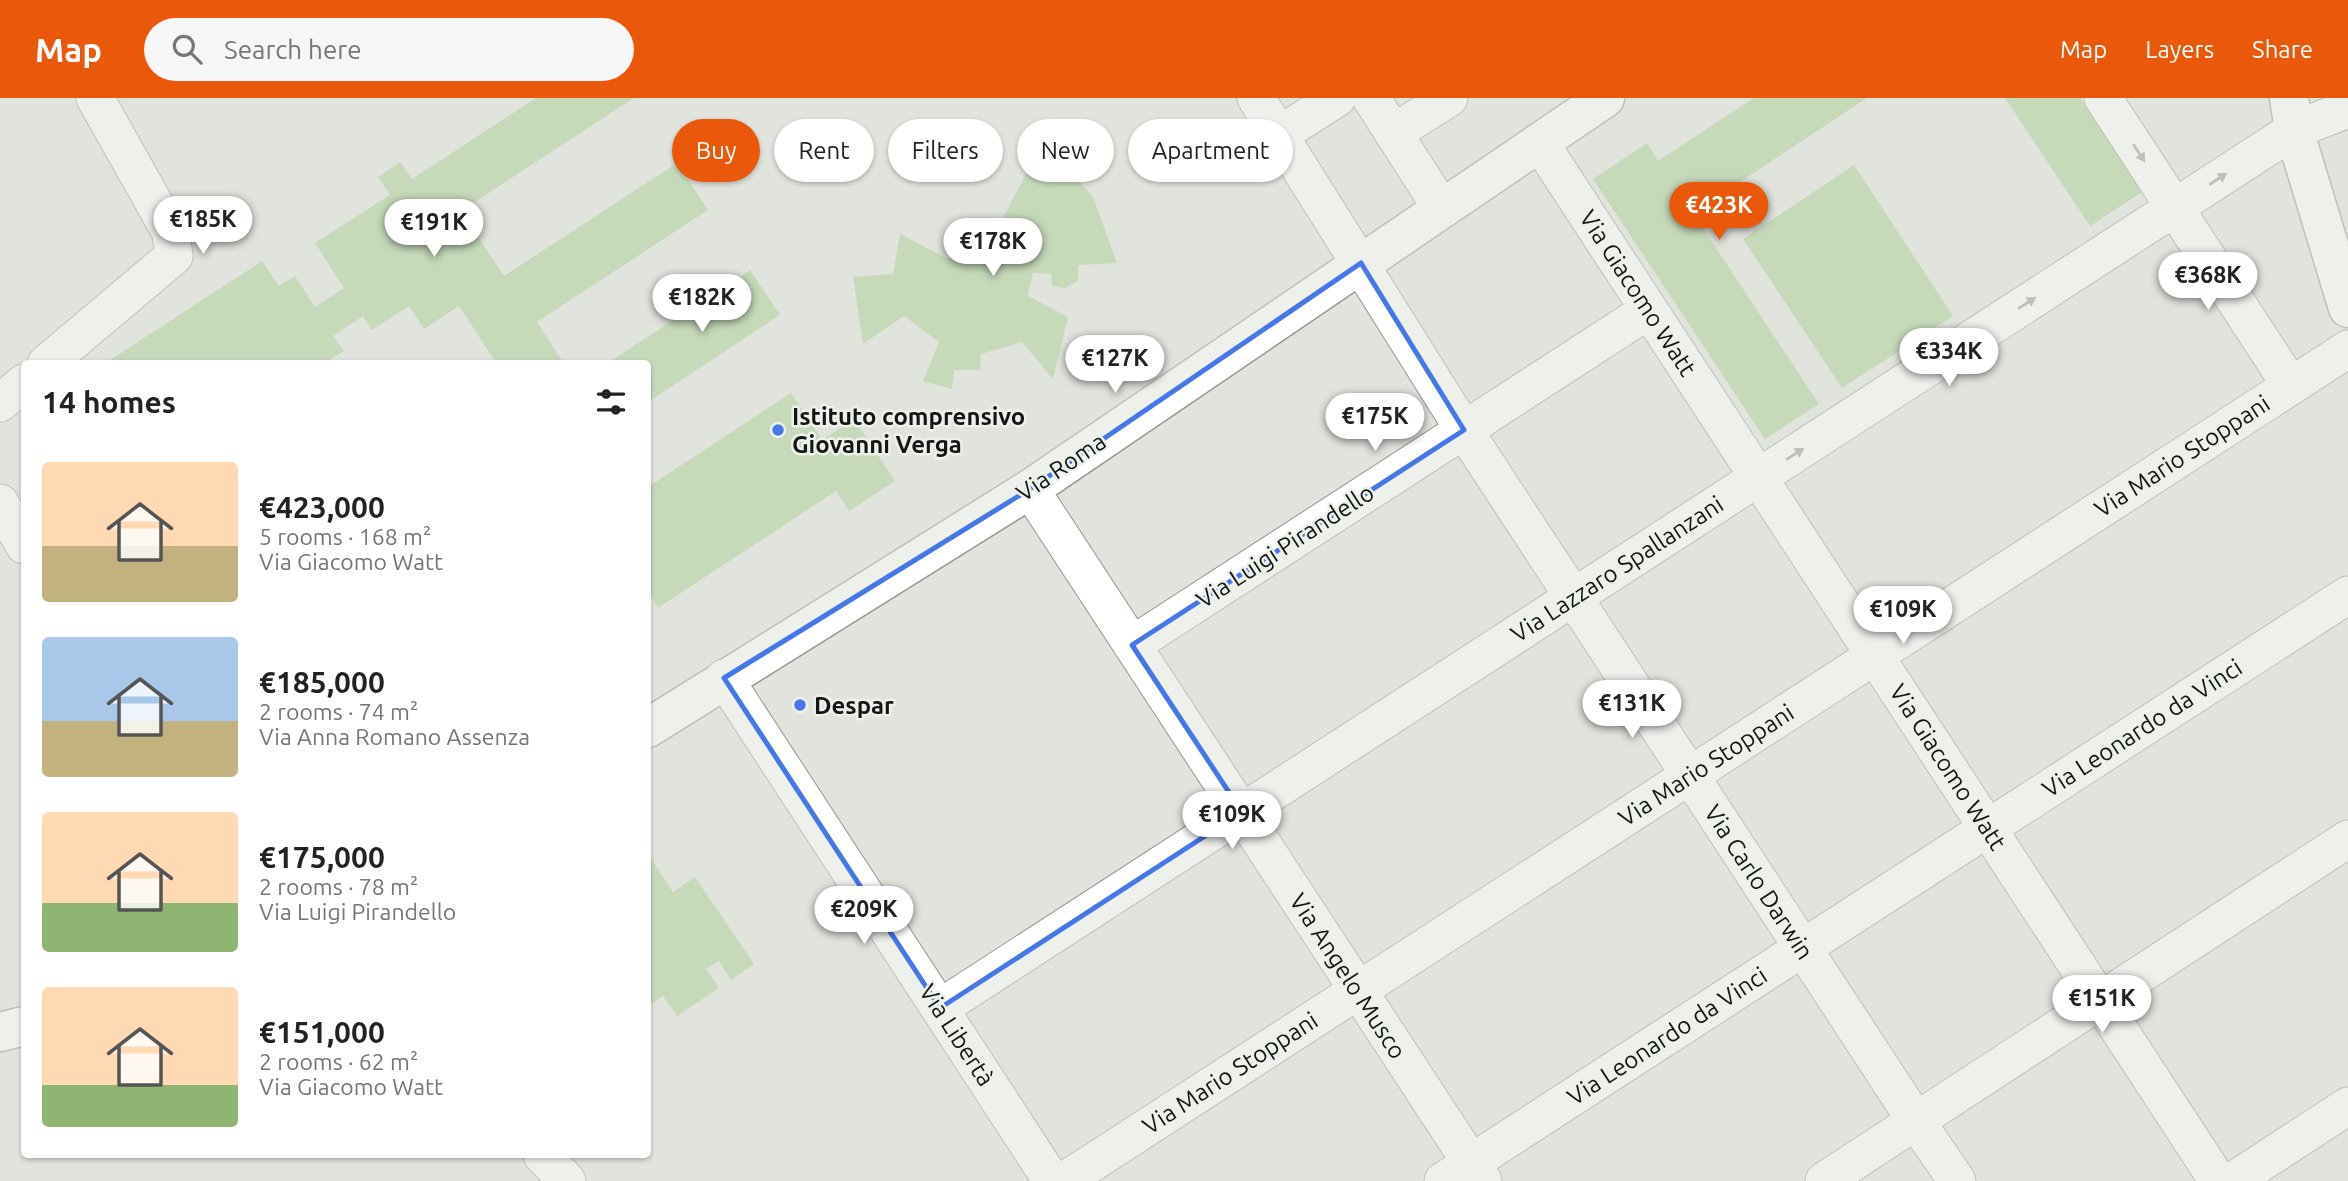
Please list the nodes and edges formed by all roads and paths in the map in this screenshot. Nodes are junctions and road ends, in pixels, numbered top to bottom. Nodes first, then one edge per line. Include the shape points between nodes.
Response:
1 (95, 98) edge
2 (1256, 98) edge
3 (1337, 98) edge
4 (1371, 98) edge
5 (1449, 98) edge
6 (2103, 98) edge
7 (1601, 99) edge
8 (2348, 109) edge
9 (2292, 114) edge
10 (1269, 119) edge
11 (1293, 126) edge
12 (1393, 133) junction
13 (1540, 143) junction
14 (1293, 157) edge
15 (2174, 207) junction
16 (1442, 209) junction
17 (1361, 264) junction
18 (2348, 308) edge
19 (1649, 310) junction
20 (2348, 349) edge
21 (52, 360) edge
22 (21, 386) edge
23 (2291, 386) junction
24 (0, 403) edge
25 (1464, 430) junction
26 (1759, 477) junction
27 (1030, 489) junction
28 (0, 503) edge
29 (21, 540) edge
30 (2348, 595) edge
31 (1573, 597) junction
32 (1132, 645) junction
33 (1875, 656) junction
34 (724, 678) junction
35 (651, 726) edge
36 (1689, 775) junction
37 (1241, 812) junction
38 (1988, 828) junction
39 (2348, 839) edge
40 (1802, 948) junction
41 (1358, 990) junction
42 (2101, 1001) junction
43 (940, 1008) junction
44 (21, 1027) edge
45 (0, 1032) edge
46 (2348, 1106) edge
47 (1916, 1121) junction
48 (545, 1158) edge
49 (1466, 1175) edge
50 (567, 1181) edge
51 (1052, 1181) edge
52 (1064, 1181) edge
53 (1824, 1181) edge
54 (1957, 1181) edge
55 (2218, 1181) edge
56 (2233, 1181) edge

1 - 21 street via 172,233 174,256
2 - 10 street, Via Carlo Darwin
3 - 11 street
4 - 12 street
5 - 12 street
6 -> 15 street
7 - 13 main road, Via Roma
8 - 9 street, Via Lazzaro Spallanzani
15 -> 9 street, Via Lazzaro Spallanzani
9 - 18 main road
12 - 16 street
13 - 16 main road, Via Roma
13 - 19 street, Via Giacomo Watt
14 - 17 street, Via Carlo Darwin
15 - 23 street
26 -> 15 street, Via Lazzaro Spallanzani
16 - 17 main road, Via Roma
17 - 25 street, Via Carlo Darwin
17 - 27 main road, Via Roma
19 - 25 street, Via Luigi Pirandello
19 - 26 street, Via Giacomo Watt
20 - 23 street, Via Mario Stoppani
22 - 24 street
23 - 33 street, Via Mario Stoppani
25 - 31 street, Via Carlo Darwin
25 - 32 street, Via Luigi Pirandello
26 - 31 street, Via Lazzaro Spallanzani
26 - 33 street, Via Giacomo Watt
27 - 32 street, Via Angelo Musco
27 - 34 main road, Via Roma
28 - 29 street
30 - 38 street, Via Leonardo da Vinci
31 - 36 street, Via Carlo Darwin
31 - 37 street, Via Lazzaro Spallanzani
32 - 37 street, Via Angelo Musco
33 - 36 street, Via Mario Stoppani
33 - 38 street, Via Giacomo Watt
34 - 35 main road, Via Roma
34 - 43 street, Via Libertà
36 - 40 street, Via Carlo Darwin
36 - 41 street, Via Mario Stoppani
37 - 41 street, Via Angelo Musco
37 - 43 street, Via Lazzaro Spallanzani
38 - 40 street, Via Leonardo da Vinci
38 - 42 street, Via Giacomo Watt
39 - 42 street
40 - 47 street, Via Carlo Darwin
40 - 49 street, Via Leonardo da Vinci
41 - 49 street, Via Angelo Musco
41 - 52 street, Via Mario Stoppani
42 - 47 street
42 - 55 street, Via Giacomo Watt
43 - 51 street, Via Libertà
44 - 45 main road
46 - 56 street
47 - 53 street
47 - 54 street, Via Carlo Darwin
48 - 50 street

